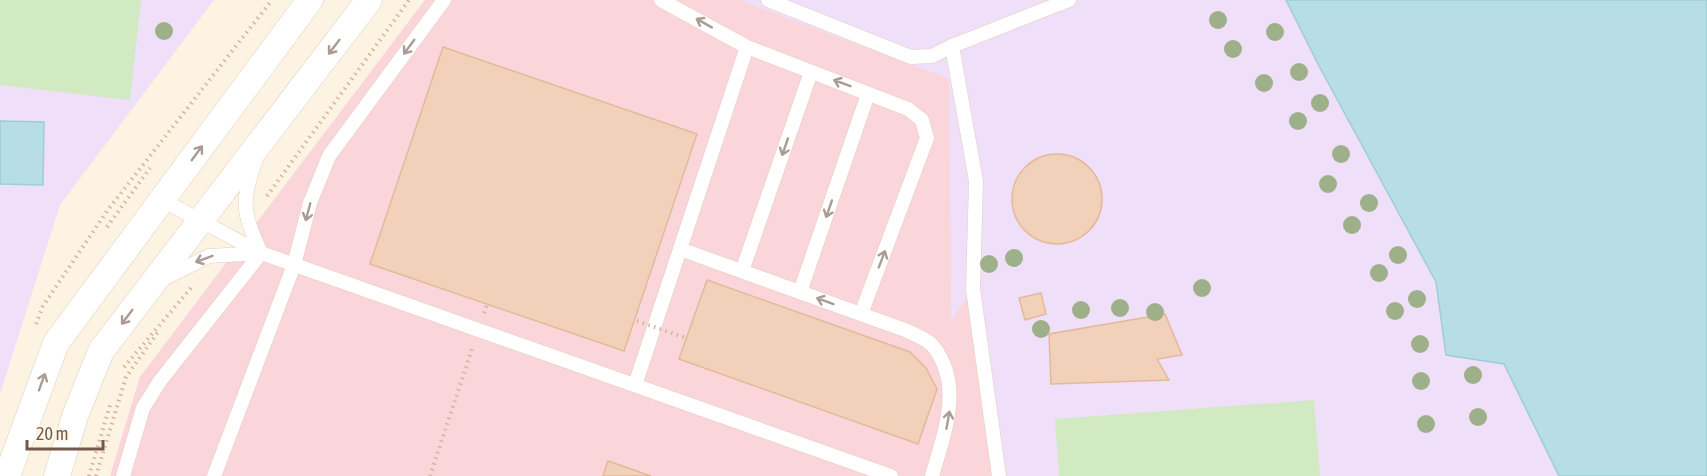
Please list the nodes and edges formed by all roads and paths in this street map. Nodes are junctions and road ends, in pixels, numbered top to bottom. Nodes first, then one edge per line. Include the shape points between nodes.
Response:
1 (272, 0) edge
2 (310, 0) edge
3 (369, 0) edge
4 (409, 0) edge
5 (444, 0) edge
6 (661, 0) edge
7 (768, 0) edge
8 (1069, 0) edge
9 (952, 46) junction
10 (747, 47) junction
11 (811, 72) junction
12 (868, 94) junction
13 (261, 143) junction
14 (162, 201) junction
15 (201, 221) junction
16 (248, 222) junction
17 (680, 249) junction
18 (261, 253) junction
19 (216, 256) junction
20 (294, 265) junction
21 (742, 271) junction
22 (152, 285) junction
23 (800, 292) junction
24 (487, 304) dead end
25 (861, 314) junction
26 (170, 315) junction
27 (637, 321) dead end
28 (34, 328) dead end
29 (479, 330) junction
30 (687, 338) dead end
31 (120, 372) dead end
32 (635, 385) junction
33 (113, 394) dead end
34 (7, 476) edge
35 (57, 476) edge
36 (89, 476) edge
37 (96, 476) edge
38 (123, 476) edge
39 (214, 476) edge
40 (430, 476) edge
41 (891, 476) edge
42 (932, 476) edge
43 (999, 476) edge

1 - 28 path via 107,211 43,306
14 -> 2 street
3 -> 13 street
4 - 16 path
5 -> 20 lane via 329,156 310,203
10 -> 6 lane
7 - 9 lane via 911,57 932,56
8 - 9 lane
9 - 43 lane via 976,181 973,289
10 - 11 lane
10 - 17 lane
12 -> 11 lane
11 -> 21 lane
12 -> 23 lane
25 -> 12 lane via 927,138 922,120 908,109
13 - 15 street
13 - 16 lane via 246,189 244,210
14 - 15 lane
34 -> 14 street via 56,343
15 - 18 lane
15 - 22 street
16 - 18 lane
17 - 21 lane
17 - 32 lane
18 - 19 lane
18 - 20 lane
18 - 38 lane via 143,408
19 -> 22 lane
19 - 26 path
20 - 29 lane
20 - 39 lane
21 - 23 lane
22 -> 35 street via 101,351
25 -> 23 lane
24 - 29 path
42 -> 25 lane via 949,418 950,390 945,366 932,344
26 - 31 path
26 - 37 path via 126,377
27 - 30 path, bridge
29 - 32 lane
29 - 40 path
32 - 41 lane
33 - 36 path

